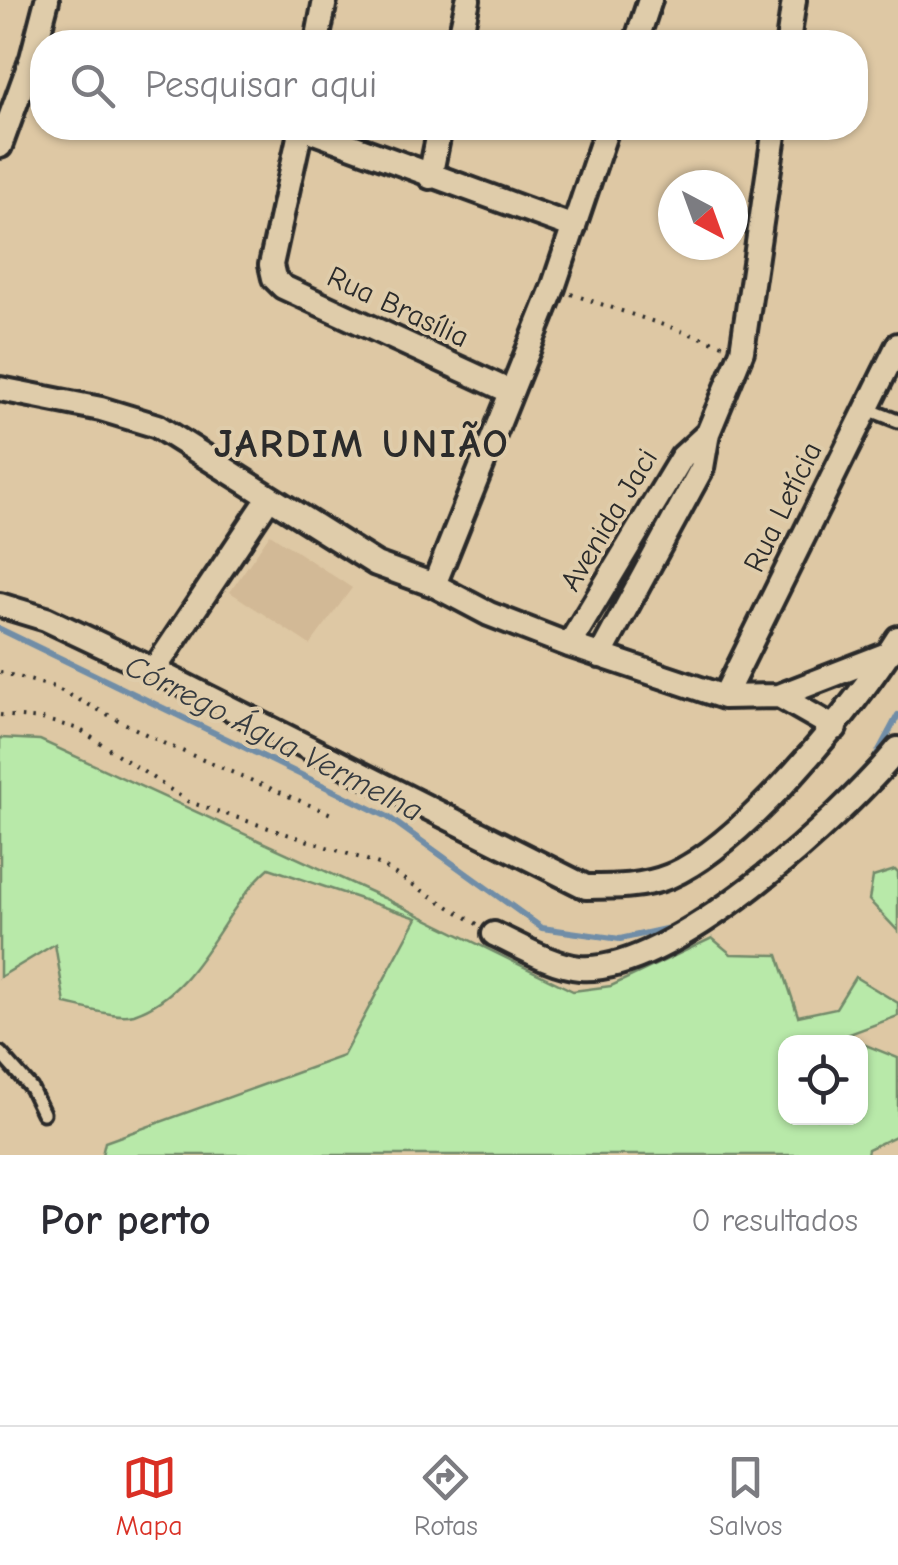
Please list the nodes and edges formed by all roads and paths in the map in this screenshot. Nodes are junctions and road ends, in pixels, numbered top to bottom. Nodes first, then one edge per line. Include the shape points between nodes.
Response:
1 (47, 0) edge
2 (325, 0) edge
3 (468, 0) edge
4 (650, 0) edge
5 (794, 0) edge
6 (42, 30) edge
7 (319, 30) edge
8 (461, 30) edge
9 (640, 30) edge
10 (790, 30) edge
11 (30, 75) edge
12 (299, 140) edge
13 (333, 140) edge
14 (438, 140) edge
15 (603, 140) edge
16 (773, 140) edge
17 (0, 146) edge
18 (430, 177) junction
19 (574, 228) junction
20 (553, 288) junction
21 (898, 345) edge
22 (742, 351) junction
23 (0, 390) edge
24 (512, 392) junction
25 (864, 408) junction
26 (898, 421) edge
27 (708, 433) junction
28 (269, 498) junction
29 (434, 585) junction
30 (0, 606) edge
31 (569, 645) junction
32 (895, 647) edge
33 (600, 656) junction
34 (154, 670) junction
35 (0, 672) edge
36 (779, 696) junction
37 (724, 697) junction
38 (0, 715) edge
39 (835, 728) junction
40 (898, 749) edge
41 (332, 814) dead end
42 (494, 934) joint
43 (0, 1054) edge
44 (43, 1113) dead end

1 - 6 street
2 - 7 street
3 - 8 street
4 - 9 street
5 - 10 street
11 - 17 street
12 - 24 street, Rua Brasília via 274,278
13 - 18 street
14 - 18 street
15 - 19 street
16 - 22 street, Avenida Jaci
18 - 19 street
19 - 20 street
20 - 22 path
20 - 24 street
21 - 25 street, Rua Letícia
22 - 27 street, Avenida Jaci
23 - 28 street via 156,426
24 - 29 street
25 - 26 lane
25 - 37 street, Rua Letícia
27 - 31 street, Avenida Jaci via 682,457
27 - 33 street, Avenida Jaci via 702,468
28 - 29 street via 376,564
28 - 34 street
29 - 31 street
30 - 34 street via 46,619
31 - 33 street
32 - 36 street
32 - 39 street
33 - 37 street
34 - 39 street via 586,886 630,886 670,876 717,848
35 - 41 path via 54,687 164,743
36 - 37 street
36 - 39 street
38 - 42 path via 79,729 189,802 379,864
40 - 42 street via 799,850 676,938 619,963 580,968
43 - 44 lane via 31,1088

